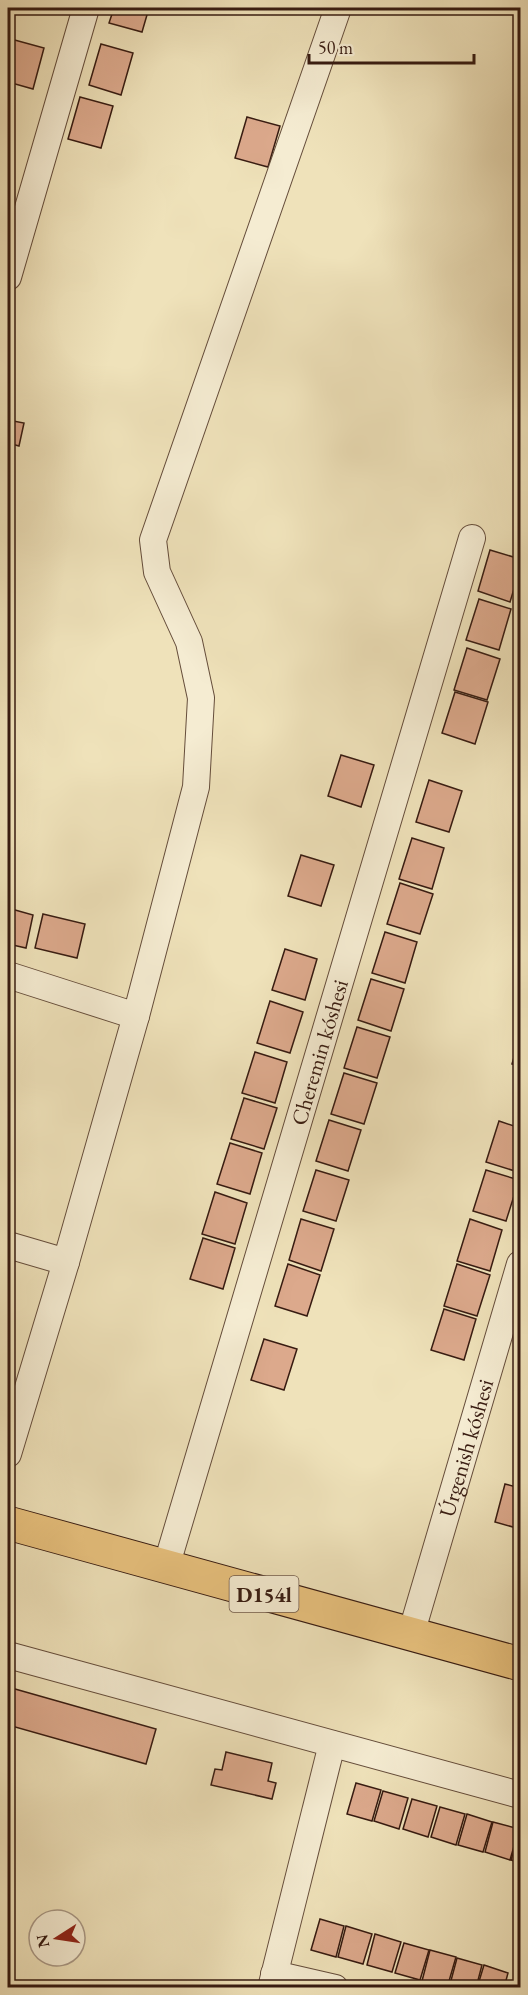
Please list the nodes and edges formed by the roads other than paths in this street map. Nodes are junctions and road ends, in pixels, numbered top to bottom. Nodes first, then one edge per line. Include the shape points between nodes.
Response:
1 (86, 8) edge
2 (338, 8) edge
3 (8, 277) edge
4 (472, 537) dead end
5 (8, 975) edge
6 (136, 1016) junction
7 (8, 1245) edge
8 (66, 1262) junction
9 (520, 1264) edge
10 (8, 1454) edge
11 (8, 1523) edge
12 (166, 1567) junction
13 (411, 1634) junction
14 (8, 1655) edge
15 (520, 1664) edge
16 (332, 1744) junction
17 (520, 1796) edge
18 (272, 1981) edge
19 (335, 1988) edge

1 - 3 street
2 - 6 street via 153,540 157,572 189,642 201,698 196,788
4 - 12 street, Cheremin kóshesi
5 - 6 street
6 - 8 street
7 - 8 street
8 - 10 street
9 - 13 street, Úrgenish kóshesi
11 - 12 main road, D154l
12 - 13 main road, D154l
13 - 15 main road, D154l
14 - 16 street
16 - 17 street
16 - 18 street
18 - 19 street

